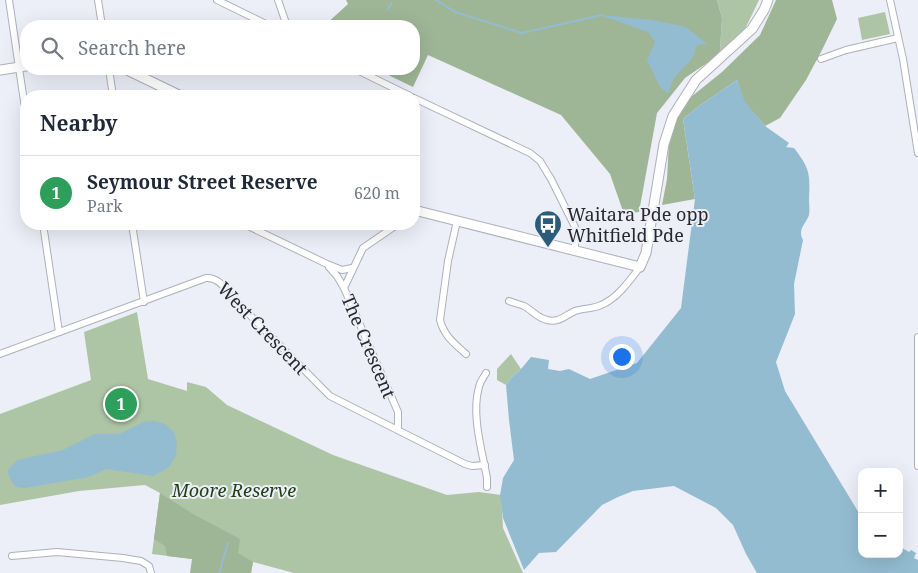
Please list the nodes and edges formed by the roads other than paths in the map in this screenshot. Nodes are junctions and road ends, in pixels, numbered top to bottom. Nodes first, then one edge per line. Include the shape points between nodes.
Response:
1 (9, 0) edge
2 (98, 0) edge
3 (217, 0) edge
4 (278, 0) edge
5 (768, 0) edge
6 (890, 0) edge
7 (101, 20) edge
8 (258, 20) edge
9 (284, 20) edge
10 (898, 38) junction
11 (20, 53) edge
12 (821, 59) dead end
13 (20, 67) edge
14 (0, 70) edge
15 (24, 75) edge
16 (110, 75) edge
17 (137, 75) edge
18 (367, 75) edge
19 (24, 90) edge
20 (112, 90) edge
21 (169, 90) edge
22 (398, 90) edge
23 (420, 101) edge
24 (918, 153) edge
25 (420, 212) edge
26 (457, 221) junction
27 (44, 230) edge
28 (133, 230) edge
29 (256, 230) edge
30 (389, 230) edge
31 (575, 250) junction
32 (327, 264) junction
33 (640, 267) junction
34 (352, 268) junction
35 (344, 288) junction
36 (509, 301) dead end
37 (144, 302) junction
38 (59, 332) junction
39 (918, 337) edge
40 (0, 354) edge
41 (466, 354) dead end
42 (486, 373) dead end
43 (398, 430) junction
44 (485, 465) junction
45 (918, 466) edge
46 (487, 488) dead end
47 (12, 556) dead end
48 (151, 573) edge

1 - 11 street
2 - 7 street
3 - 8 street
4 - 9 street
5 - 33 street via 752,29 696,80 673,116 664,144 647,249
6 - 10 street
10 - 12 street
10 - 24 street
13 - 14 street
15 - 19 street
16 - 20 street
17 - 21 street
18 - 22 street
23 - 31 street via 540,161 575,227
25 - 26 street
26 - 31 street
26 - 41 street via 440,320 448,337
27 - 38 street
28 - 37 street
29 - 32 street
30 - 34 street, The Crescent via 363,248
31 - 33 street
32 - 34 street via 342,270
32 - 35 street
33 - 36 street via 608,302 573,312 559,321 538,318 524,306
34 - 35 street, The Crescent
35 - 43 street, The Crescent via 398,412
37 - 38 street, West Crescent
37 - 43 street, West Crescent via 206,278 215,279 330,396
38 - 40 street, West Crescent
39 - 45 street
42 - 44 street via 479,386 477,404
43 - 44 street, West Crescent via 464,464
44 - 46 street
47 - 48 street via 57,552 123,558 141,561 149,566

